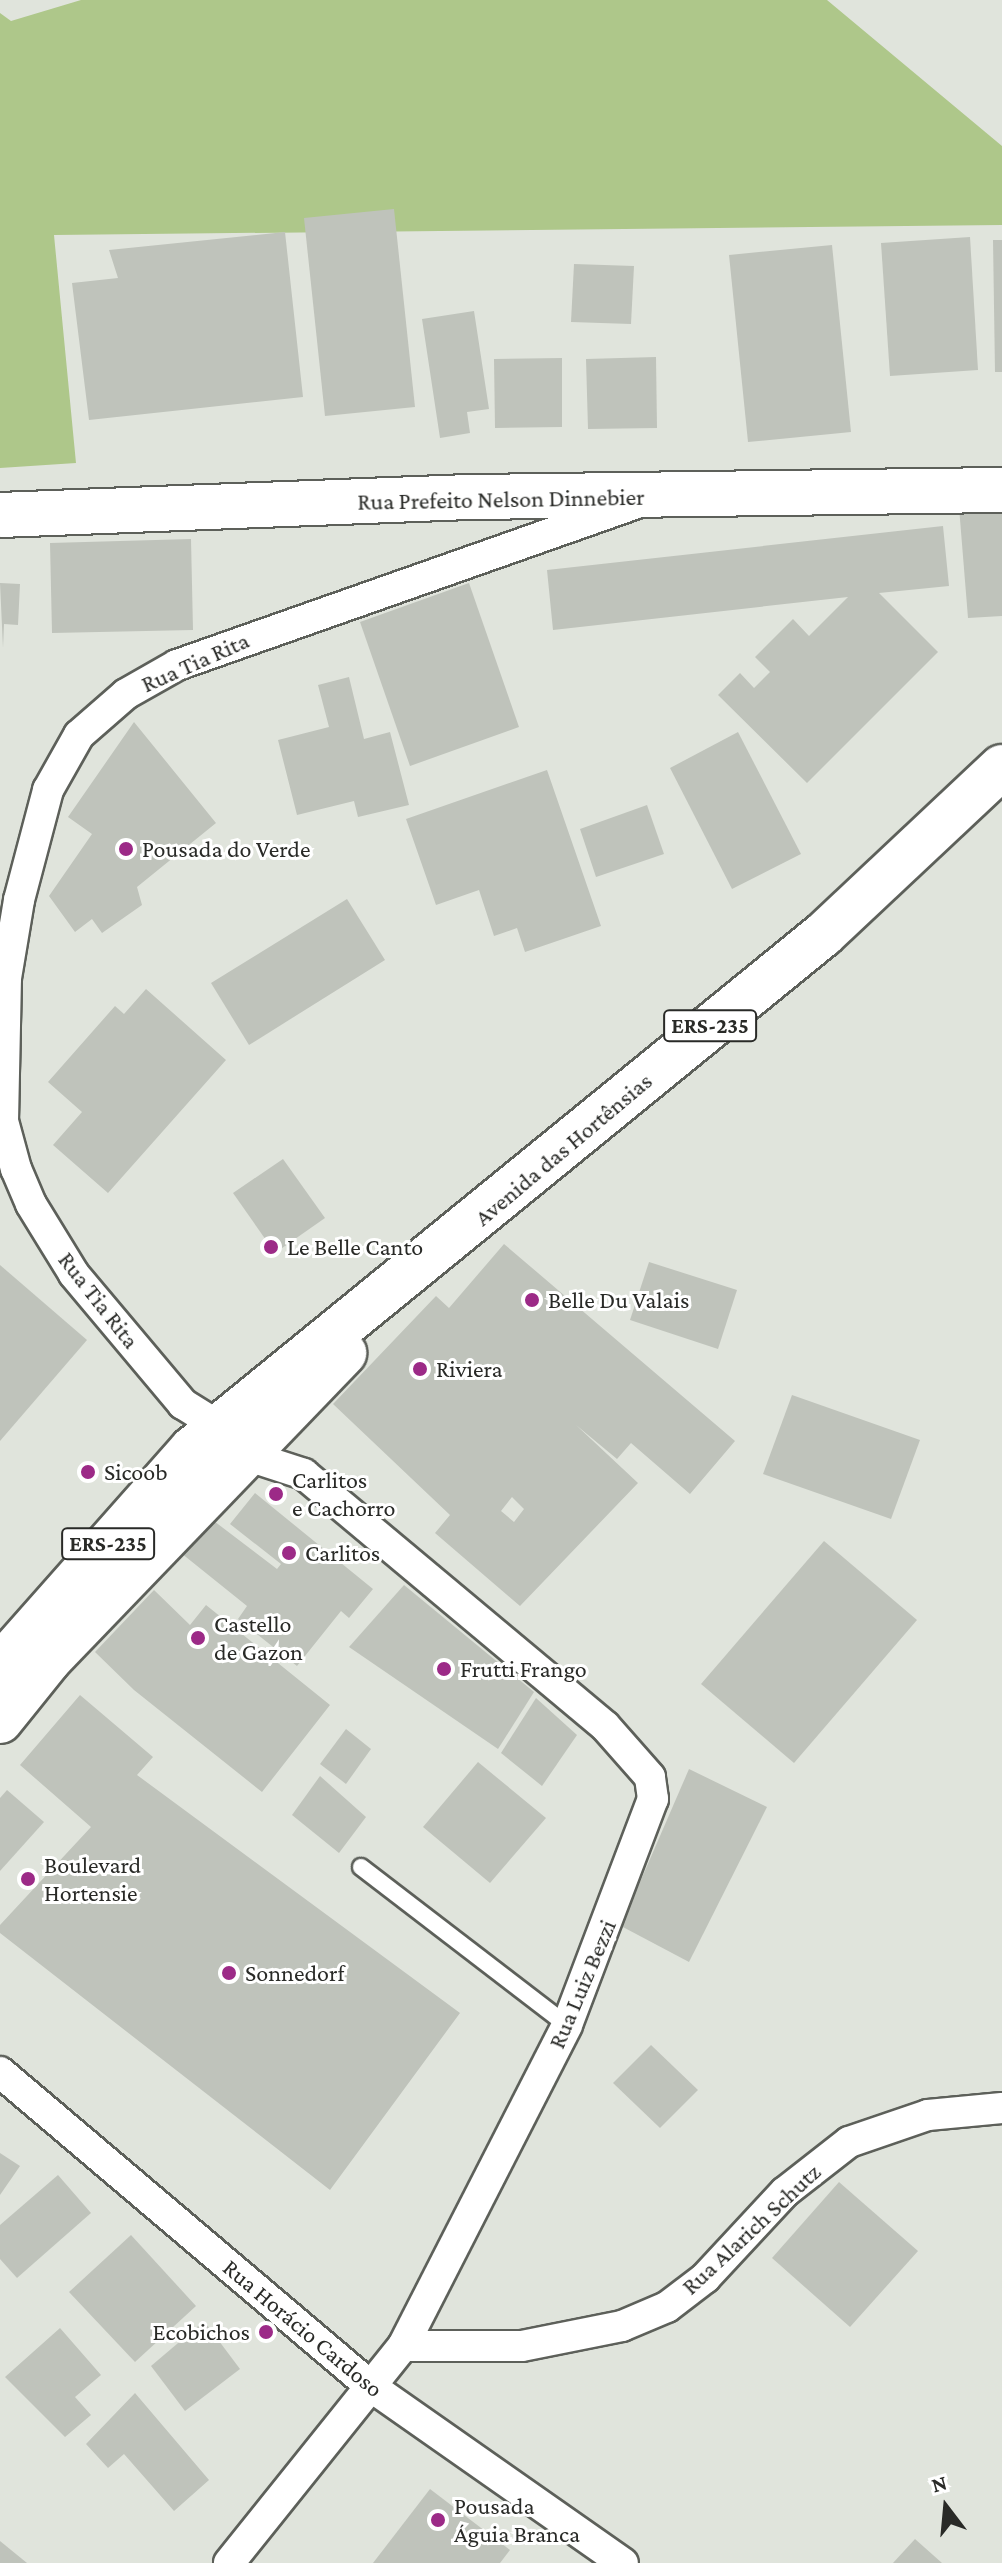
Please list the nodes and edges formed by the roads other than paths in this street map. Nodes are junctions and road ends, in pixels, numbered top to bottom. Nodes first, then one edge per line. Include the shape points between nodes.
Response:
1 (1002, 490) edge
2 (659, 495) junction
3 (0, 515) edge
4 (1002, 767) edge
5 (411, 1276) junction
6 (348, 1319) junction
7 (280, 1418) junction
8 (219, 1444) junction
9 (304, 1474) junction
10 (0, 1666) edge
11 (0, 1721) edge
12 (361, 1867) dead end
13 (567, 2025) junction
14 (0, 2072) edge
15 (1002, 2108) edge
16 (403, 2346) junction
17 (373, 2388) junction
18 (229, 2563) edge
19 (623, 2563) edge

1 - 2 main road, Rua Prefeito Nelson Dinnebier
2 - 3 main road, Rua Prefeito Nelson Dinnebier
2 - 8 street, Rua Tia Rita via 177,665 126,694 79,735 48,790 19,900 6,978 3,1121 31,1204 74,1274
4 - 5 main road, Avenida das Hortênsias / ERS-235 via 824,934
5 - 6 main road, Avenida das Hortênsias / ERS-235
5 - 7 main road, Avenida das Hortênsias / ERS-235 via 389,1308
6 - 7 main road via 339,1336 281,1396
6 - 8 main road, Avenida das Hortênsias / ERS-235
7 - 8 main road, Avenida das Hortênsias / ERS-235
7 - 9 street, Rua Luiz Bezzi
8 - 9 street, Rua Luiz Bezzi
8 - 10 main road, Avenida das Hortênsias / ERS-235
8 - 11 main road, ERS-235 via 231,1451 195,1507 49,1660
9 - 13 street, Rua Luiz Bezzi via 605,1726 650,1777 653,1799 644,1835
12 - 13 lane
13 - 16 street, Rua Luiz Bezzi
14 - 17 street, Rua Horácio Cardoso
15 - 16 street, Rua Alarich Schutz via 928,2115 849,2142 785,2192 705,2278 667,2307 622,2326 522,2346
16 - 17 street, Rua Luiz Bezzi
17 - 18 street, Rua Luiz Bezzi
17 - 19 street, Rua Horácio Cardoso

